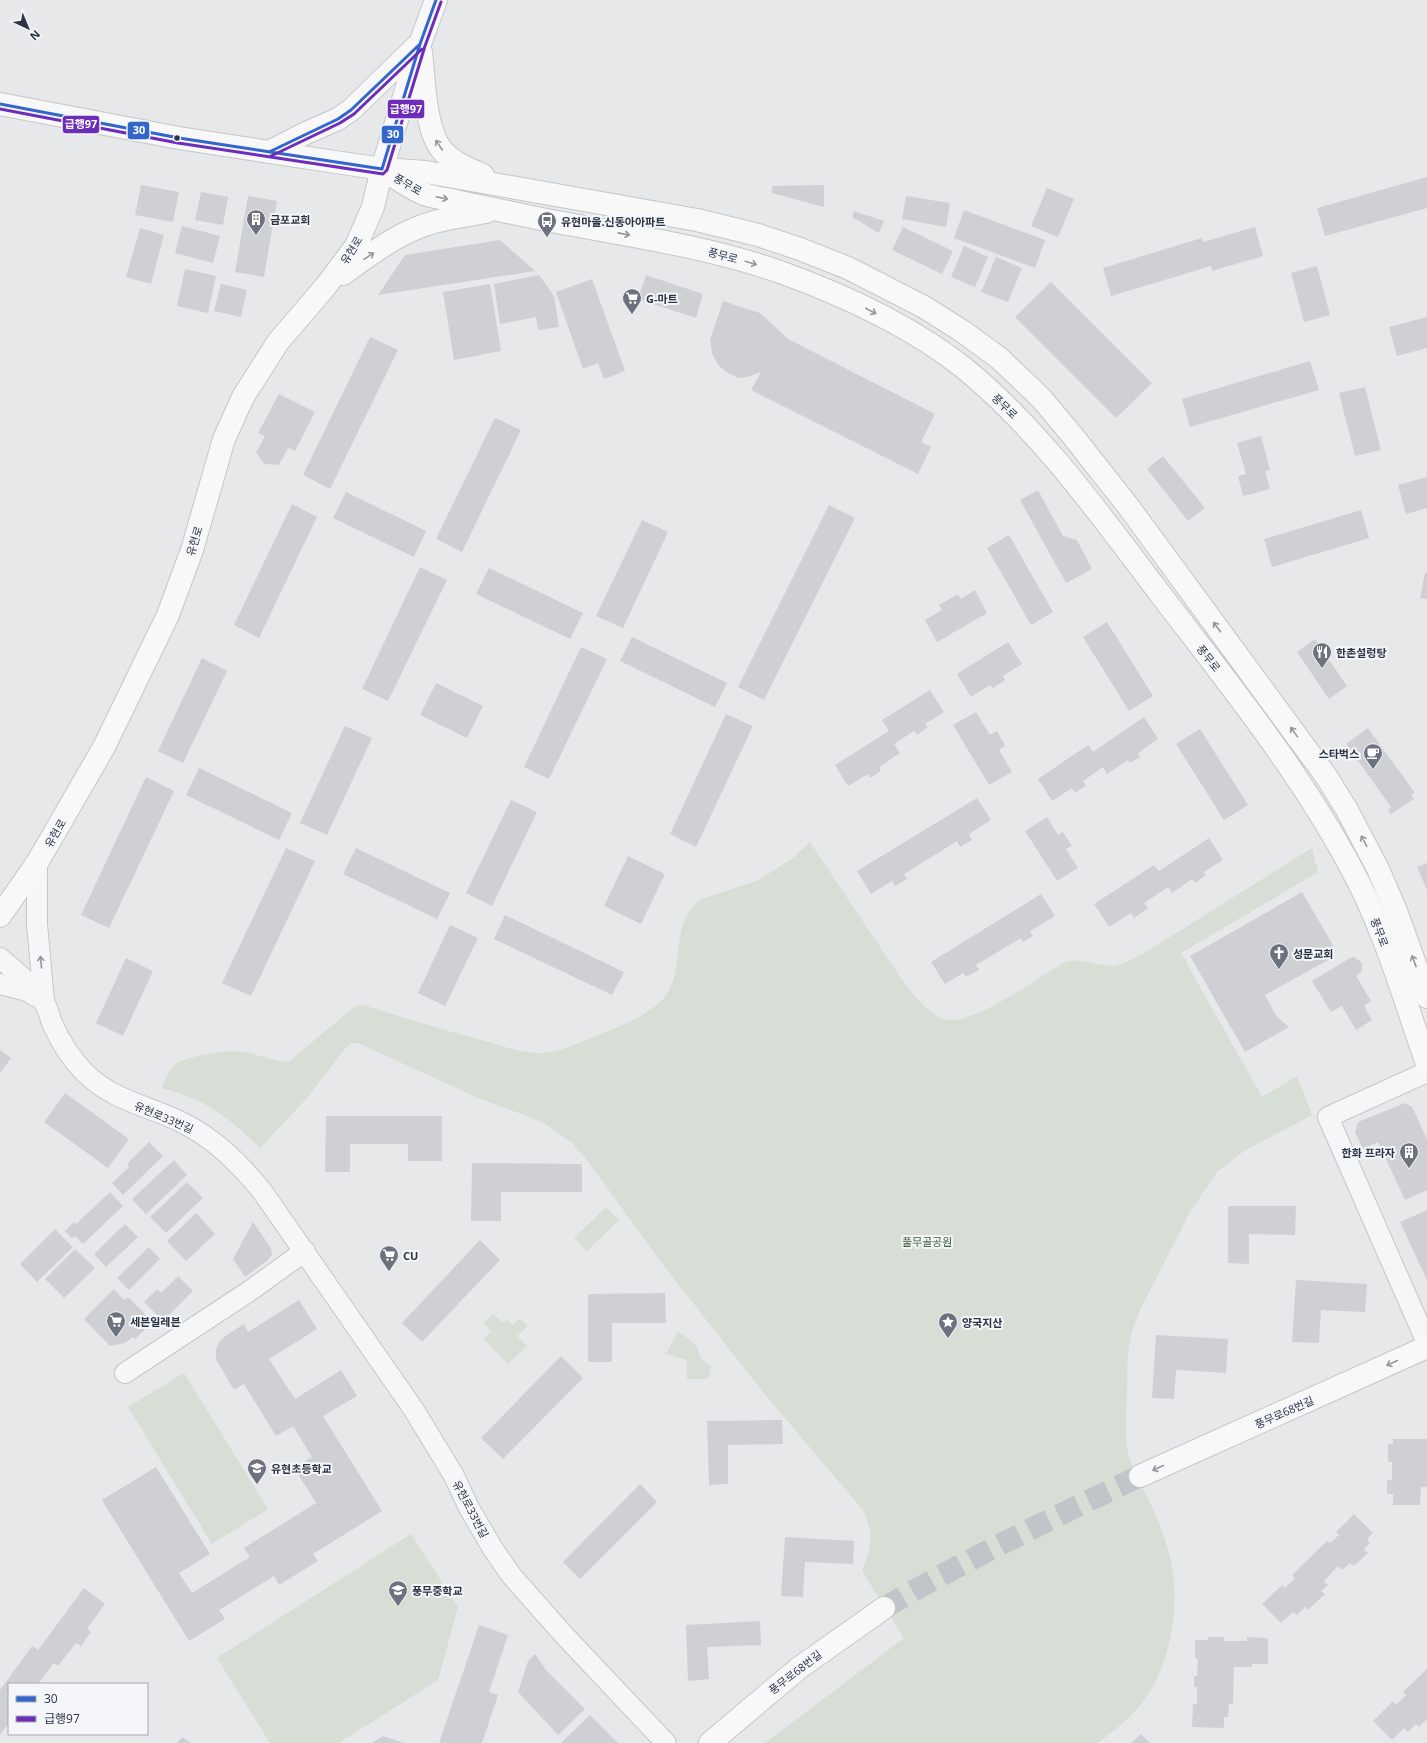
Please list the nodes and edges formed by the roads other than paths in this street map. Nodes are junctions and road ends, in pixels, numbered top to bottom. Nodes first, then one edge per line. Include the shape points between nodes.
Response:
1 (436, 0) edge
2 (420, 44) junction
3 (0, 104) edge
4 (269, 152) junction
5 (382, 169) junction
6 (508, 186) junction
7 (499, 210) junction
8 (326, 286) junction
9 (37, 863) junction
10 (0, 916) edge
11 (0, 958) edge
12 (0, 984) edge
13 (1427, 998) edge
14 (44, 1001) junction
15 (1427, 1064) edge
16 (1427, 1072) edge
17 (305, 1252) junction
18 (1427, 1343) edge
19 (1427, 1347) edge
20 (1427, 1363) edge
21 (125, 1373) dead end
22 (666, 1743) edge
23 (710, 1743) edge
24 (727, 1743) edge

1 - 2 street, 유현로
2 - 4 street via 344,114
2 - 5 street, 유현로
6 -> 2 street via 451,158 435,139 430,124
3 - 4 street via 178,138
4 - 5 street
5 - 6 street, 풍무로 via 426,172
5 -> 7 street, 풍무로 via 424,194
5 - 8 street, 유현로 via 373,207 356,246
13 -> 6 street, 풍무로 via 1378,869 1326,776 1114,488 1041,398 999,358 924,307 848,268 800,248 697,220
8 -> 7 street via 396,238 422,226
7 -> 15 street, 풍무로 via 709,251 782,272 830,291 902,328 962,367 998,398 1044,447 1095,508 1280,752 1327,826 1361,887 1386,948
8 - 9 street, 유현로 via 278,342 243,397 224,439 192,550 168,615 104,747
9 - 10 street, 유현로
14 -> 9 street, 유현로33번길 via 37,924
11 - 14 street, 유현로33번길 via 24,978
12 - 14 street via 27,991
14 - 17 street, 유현로33번길 via 60,1041 85,1073 102,1087 127,1101 178,1120 202,1133 224,1150 262,1191
16 - 18 street via 1328,1117
17 - 21 street
17 - 22 street, 유현로33번길 via 414,1410 454,1476 493,1549 511,1575
19 -> 20 street, 풍무로68번길 via 1143,1483 1254,1439
23 - 24 street, 풍무로68번길 via 799,1668 886,1612

